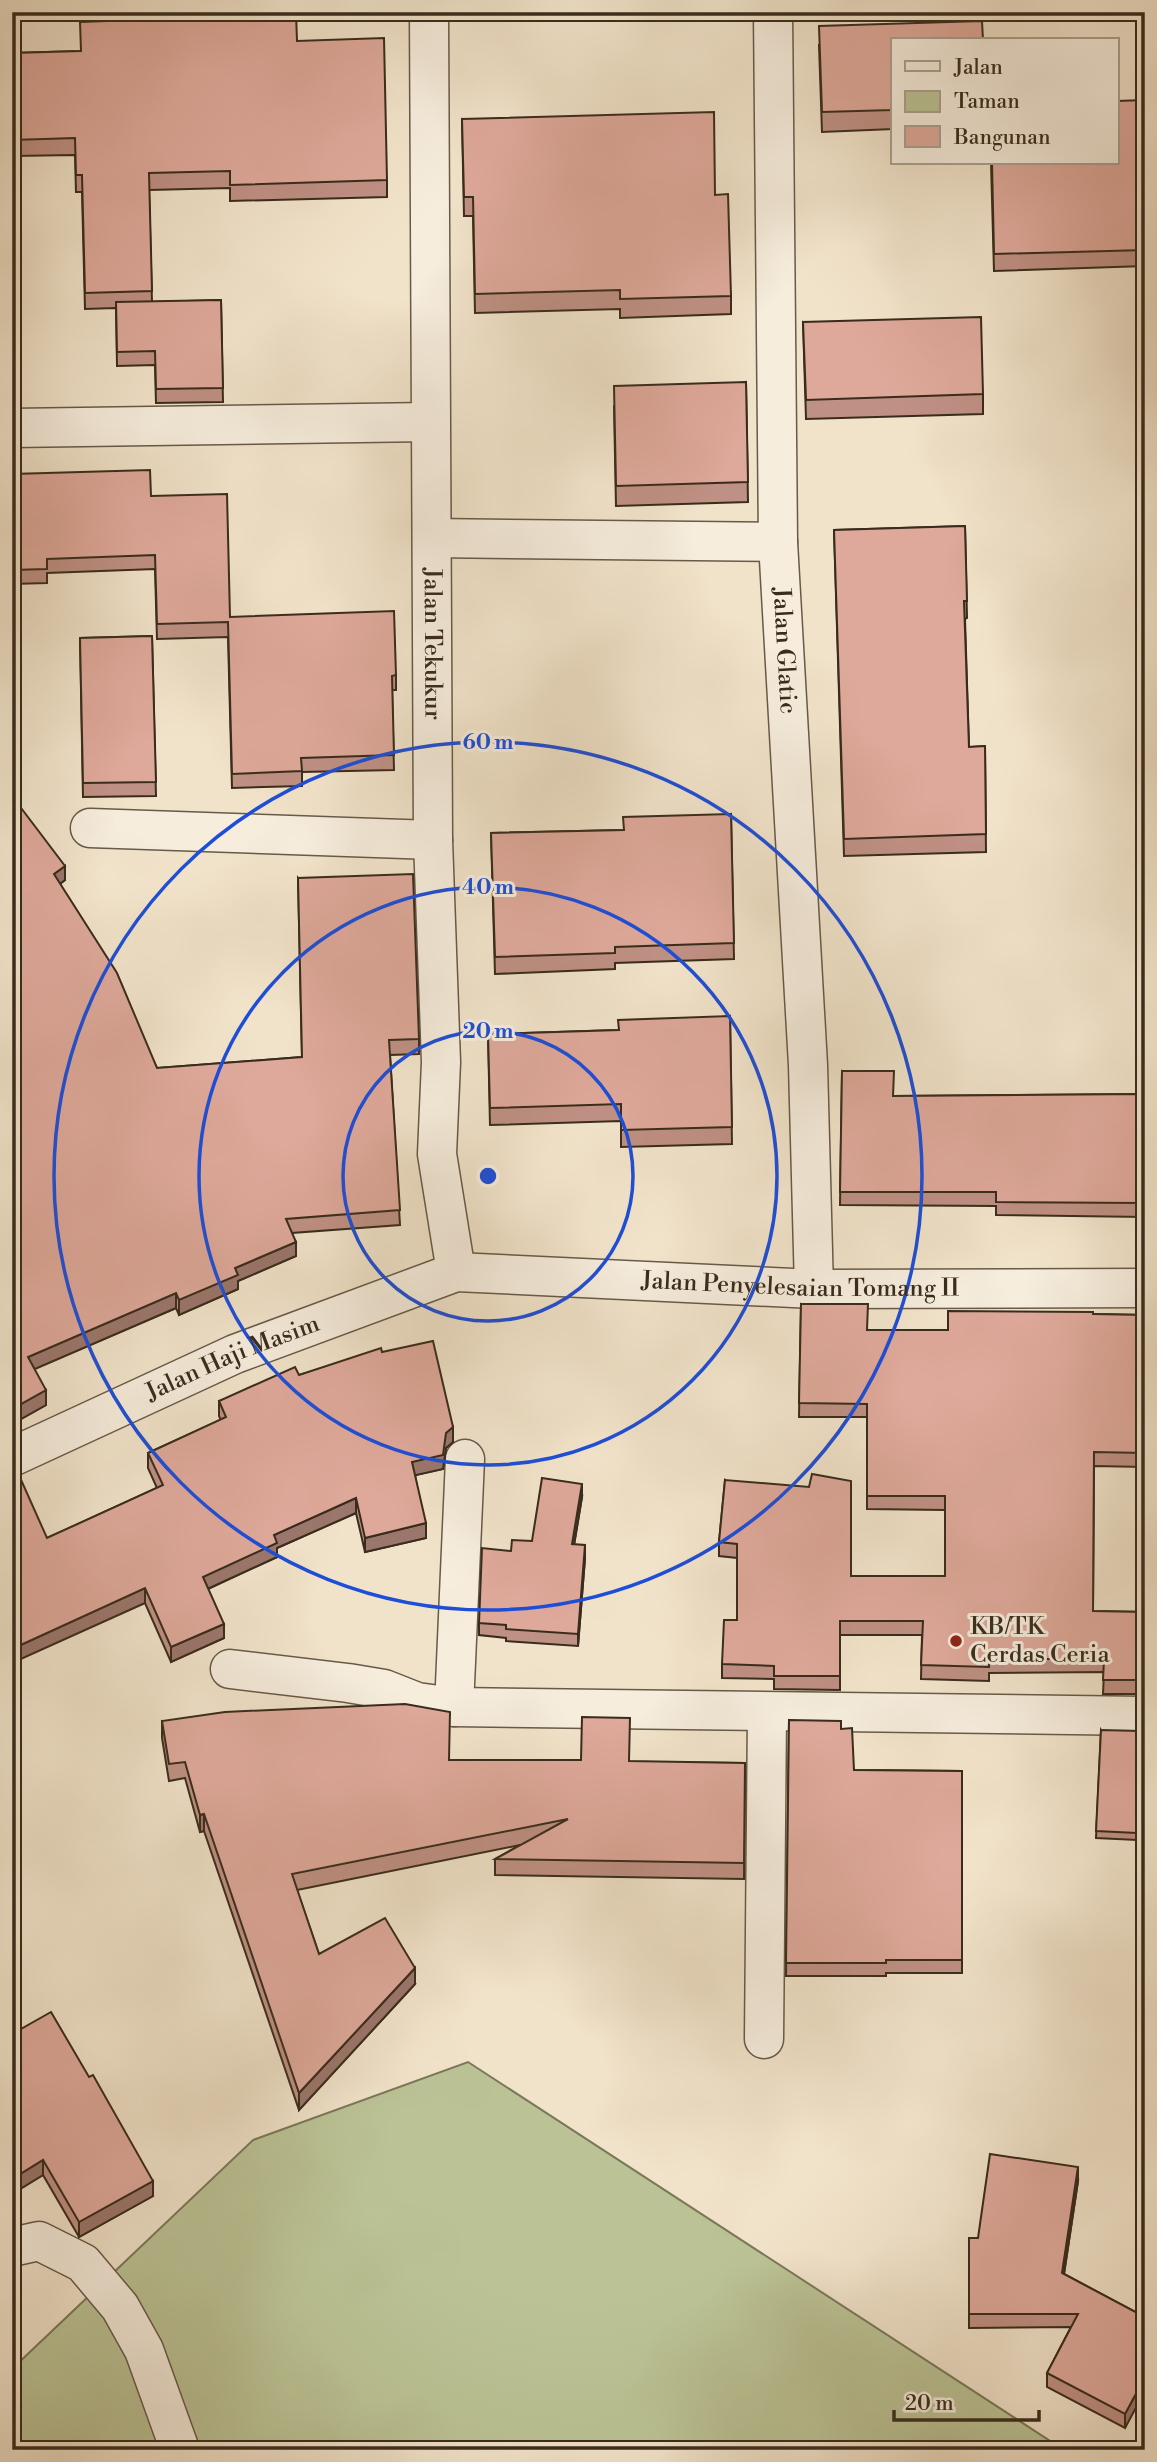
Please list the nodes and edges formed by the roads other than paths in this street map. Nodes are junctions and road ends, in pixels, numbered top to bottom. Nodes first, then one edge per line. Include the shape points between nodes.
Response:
1 (429, 12) edge
2 (773, 12) edge
3 (430, 422) junction
4 (12, 428) edge
5 (432, 538) junction
6 (778, 542) junction
7 (90, 828) dead end
8 (433, 840) junction
9 (456, 1272) junction
10 (1145, 1288) edge
11 (814, 1289) junction
12 (12, 1457) edge
13 (465, 1459) dead end
14 (230, 1669) dead end
15 (454, 1707) junction
16 (767, 1713) junction
17 (1145, 1716) edge
18 (764, 2039) dead end
19 (12, 2247) edge
20 (180, 2450) edge

1 - 3 street, Jalan Tekukur
2 - 6 street, Jalan Glatic
3 - 4 street
3 - 5 street, Jalan Tekukur
5 - 6 street
5 - 8 street, Jalan Tekukur
6 - 11 street, Jalan Glatic via 808,1065
7 - 8 street
8 - 9 street, Jalan Tekukur via 441,1062 437,1154
9 - 11 street, Jalan Penyelesaian Tomang II
9 - 12 street, Jalan Haji Masim via 235,1354
10 - 11 street, Jalan Penyelesaian Tomang II
13 - 15 street
14 - 15 street via 384,1689 417,1702
15 - 16 street
16 - 17 street
16 - 18 street
19 - 20 street via 40,2241 83,2263 120,2307 144,2350

